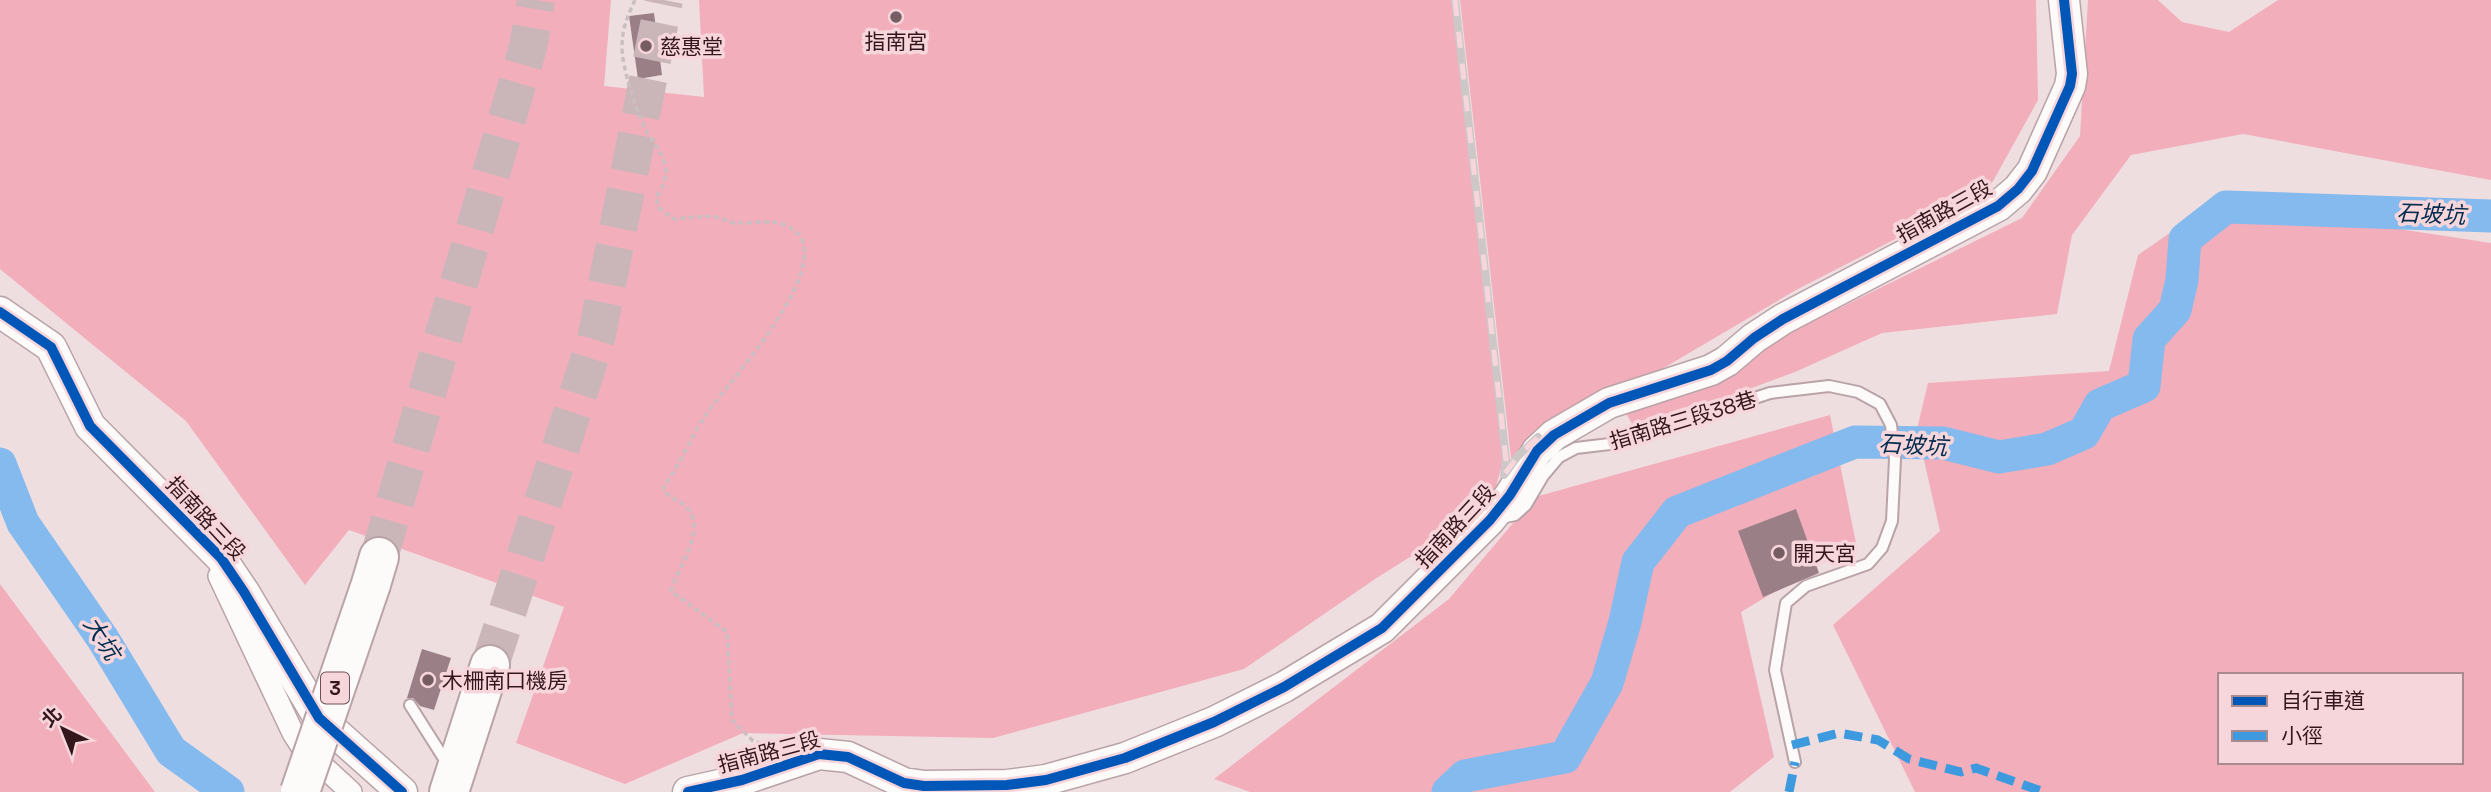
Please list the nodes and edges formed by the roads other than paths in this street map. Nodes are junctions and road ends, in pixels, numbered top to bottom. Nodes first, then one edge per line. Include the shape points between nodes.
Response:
1 (2064, 0) edge
2 (0, 312) edge
3 (1490, 520) junction
4 (195, 530) junction
5 (375, 571) tunnel mouth
6 (490, 665) tunnel mouth
7 (410, 705) dead end
8 (1795, 762) dead end
9 (452, 786) edge
10 (300, 792) edge
11 (351, 792) edge
12 (402, 792) edge
13 (688, 792) edge

1 - 3 street, 指南路三段 via 2070,86 2032,171 2018,189 1998,206 1783,319 1711,370 1609,403 1554,435 1537,451
2 - 4 street, 指南路三段 via 51,347 90,426
3 - 8 lane, 指南路三段38巷 via 1515,515 1559,457 1576,448 1618,443 1770,393 1829,386 1858,392 1880,404 1891,425 1895,459 1892,521 1882,548 1868,564 1806,586 1786,603 1775,670
3 - 13 street, 指南路三段 via 1367,640 1214,722 1125,758 1046,780 924,786 904,783 848,757 819,754 742,780
4 - 11 street via 293,733
4 - 12 street, 指南路三段 via 244,592 319,718
5 - 10 highway, 3, bridge
6 - 9 highway
7 - 9 lane

